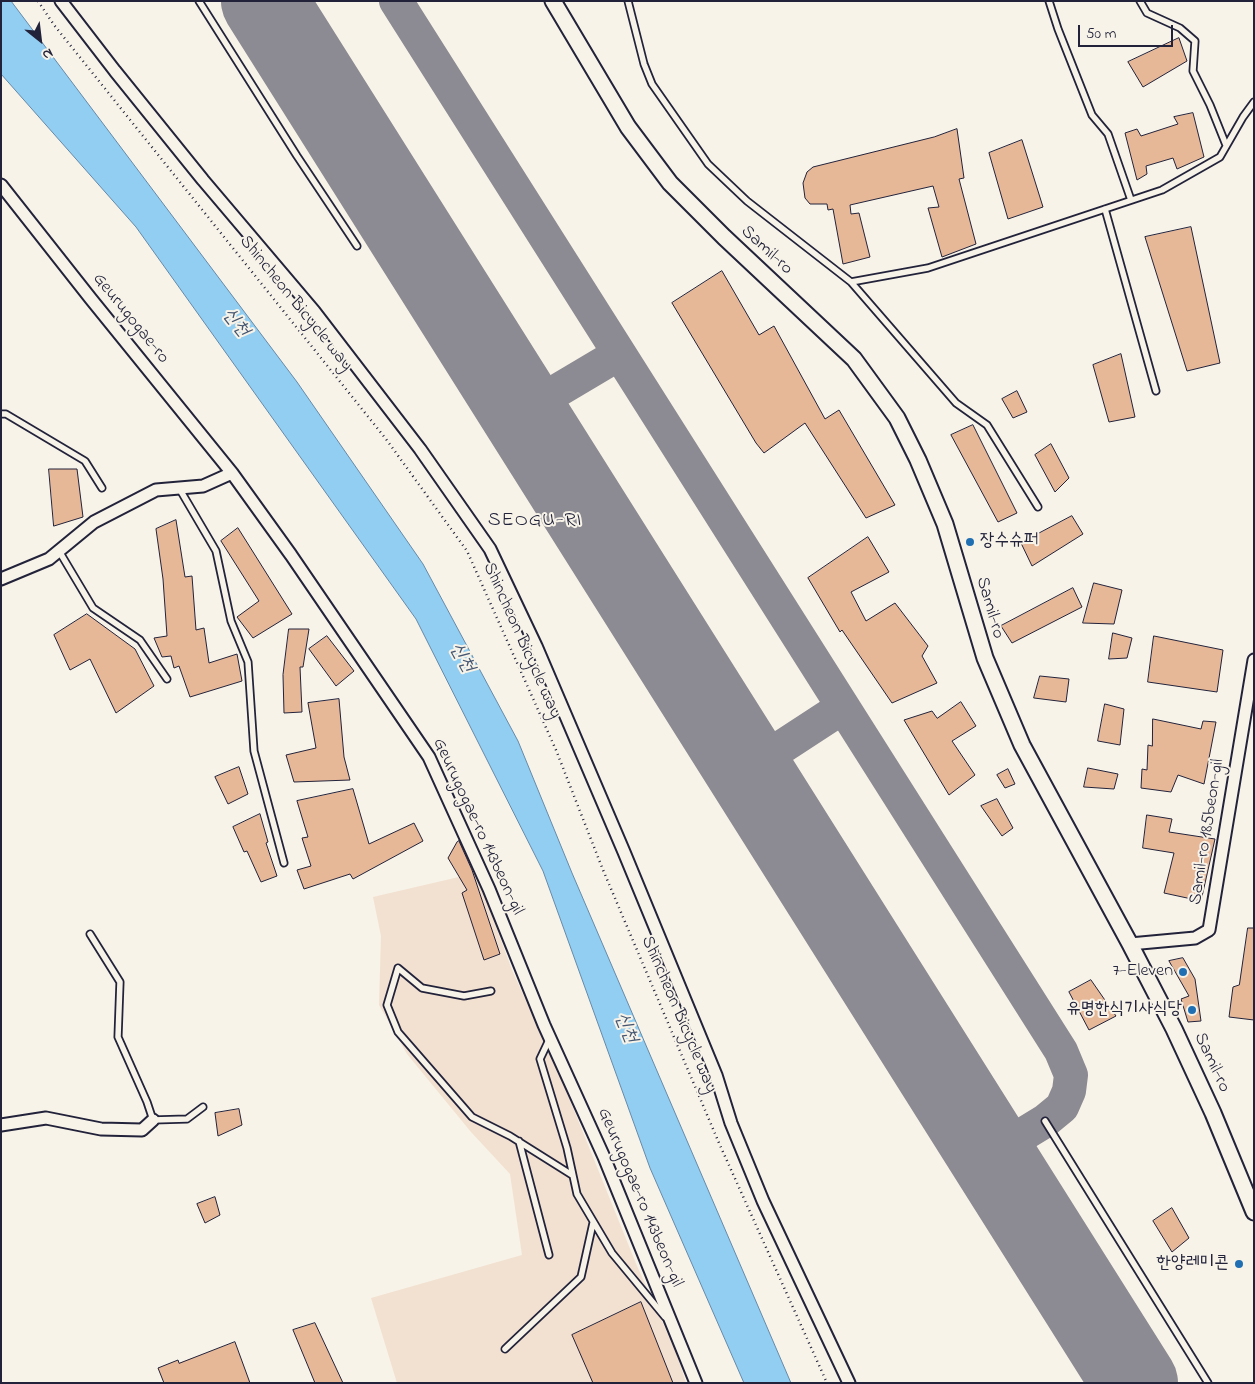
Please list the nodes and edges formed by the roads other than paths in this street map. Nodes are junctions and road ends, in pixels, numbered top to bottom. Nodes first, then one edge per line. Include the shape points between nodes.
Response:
1 (62, 1) edge
2 (199, 1) edge
3 (628, 1) edge
4 (1049, 1) edge
5 (1140, 1) edge
6 (559, 4) edge
7 (1254, 102) edge
8 (1226, 145) junction
9 (1, 185) edge
10 (1131, 200) junction
11 (1105, 209) junction
12 (357, 246) dead end
13 (851, 282) junction
14 (1156, 391) dead end
15 (1, 414) edge
16 (232, 473) junction
17 (102, 488) dead end
18 (179, 488) junction
19 (1038, 507) dead end
20 (59, 551) junction
21 (1, 579) edge
22 (1254, 660) edge
23 (167, 679) dead end
24 (284, 862) dead end
25 (90, 934) dead end
26 (1130, 944) junction
27 (491, 991) dead end
28 (550, 1038) junction
29 (203, 1106) dead end
30 (153, 1120) junction
31 (1045, 1121) dead end
32 (1, 1125) edge
33 (519, 1142) junction
34 (572, 1175) junction
35 (1254, 1212) edge
36 (593, 1222) junction
37 (549, 1255) dead end
38 (673, 1326) junction
39 (505, 1349) dead end
40 (696, 1383) edge
41 (850, 1383) edge
42 (1208, 1383) edge

1 - 41 street via 203,180 314,311 420,450 490,549 536,646 624,852 716,1075 731,1123 763,1201
2 - 12 lane
3 - 13 lane via 652,84 708,164 748,201
4 - 10 lane via 1092,115 1108,134
5 - 8 lane via 1147,13 1180,28 1195,41 1193,71
6 - 26 main road, Samil-ro via 628,127 670,183 854,359 897,418 945,524 985,658 1022,745
7 - 8 lane
8 - 10 lane via 1220,157 1162,190
9 - 16 street, Geurugogae-ro
10 - 11 lane
11 - 13 lane via 928,268
11 - 14 lane
13 - 19 lane via 956,403 987,425
15 - 17 lane via 85,461
16 - 18 street via 203,486
16 - 28 street, Geurugogae-ro 143beon-gil via 429,757 489,889
18 - 20 street via 156,490 94,522
18 - 24 lane via 216,551 230,621 248,662 254,751
20 - 21 street via 49,559
20 - 23 lane via 93,608 140,640
22 - 26 street, Samil-ro 185beon-gil via 1210,930 1195,938
25 - 30 lane via 120,982 118,1037
26 - 35 main road, Samil-ro via 1213,1112
27 - 33 lane via 464,996 422,988 398,968 387,1005 398,1032 472,1118
28 - 34 lane via 540,1059
28 - 38 street, Geurugogae-ro 143beon-gil via 604,1157
29 - 30 lane via 187,1119
30 - 32 street via 142,1130 101,1129 46,1118
31 - 42 lane
33 - 34 lane
33 - 37 lane
34 - 36 lane via 576,1194
36 - 38 lane via 612,1254
36 - 39 lane via 581,1277
38 - 40 street, Geurugogae-ro 143beon-gil

